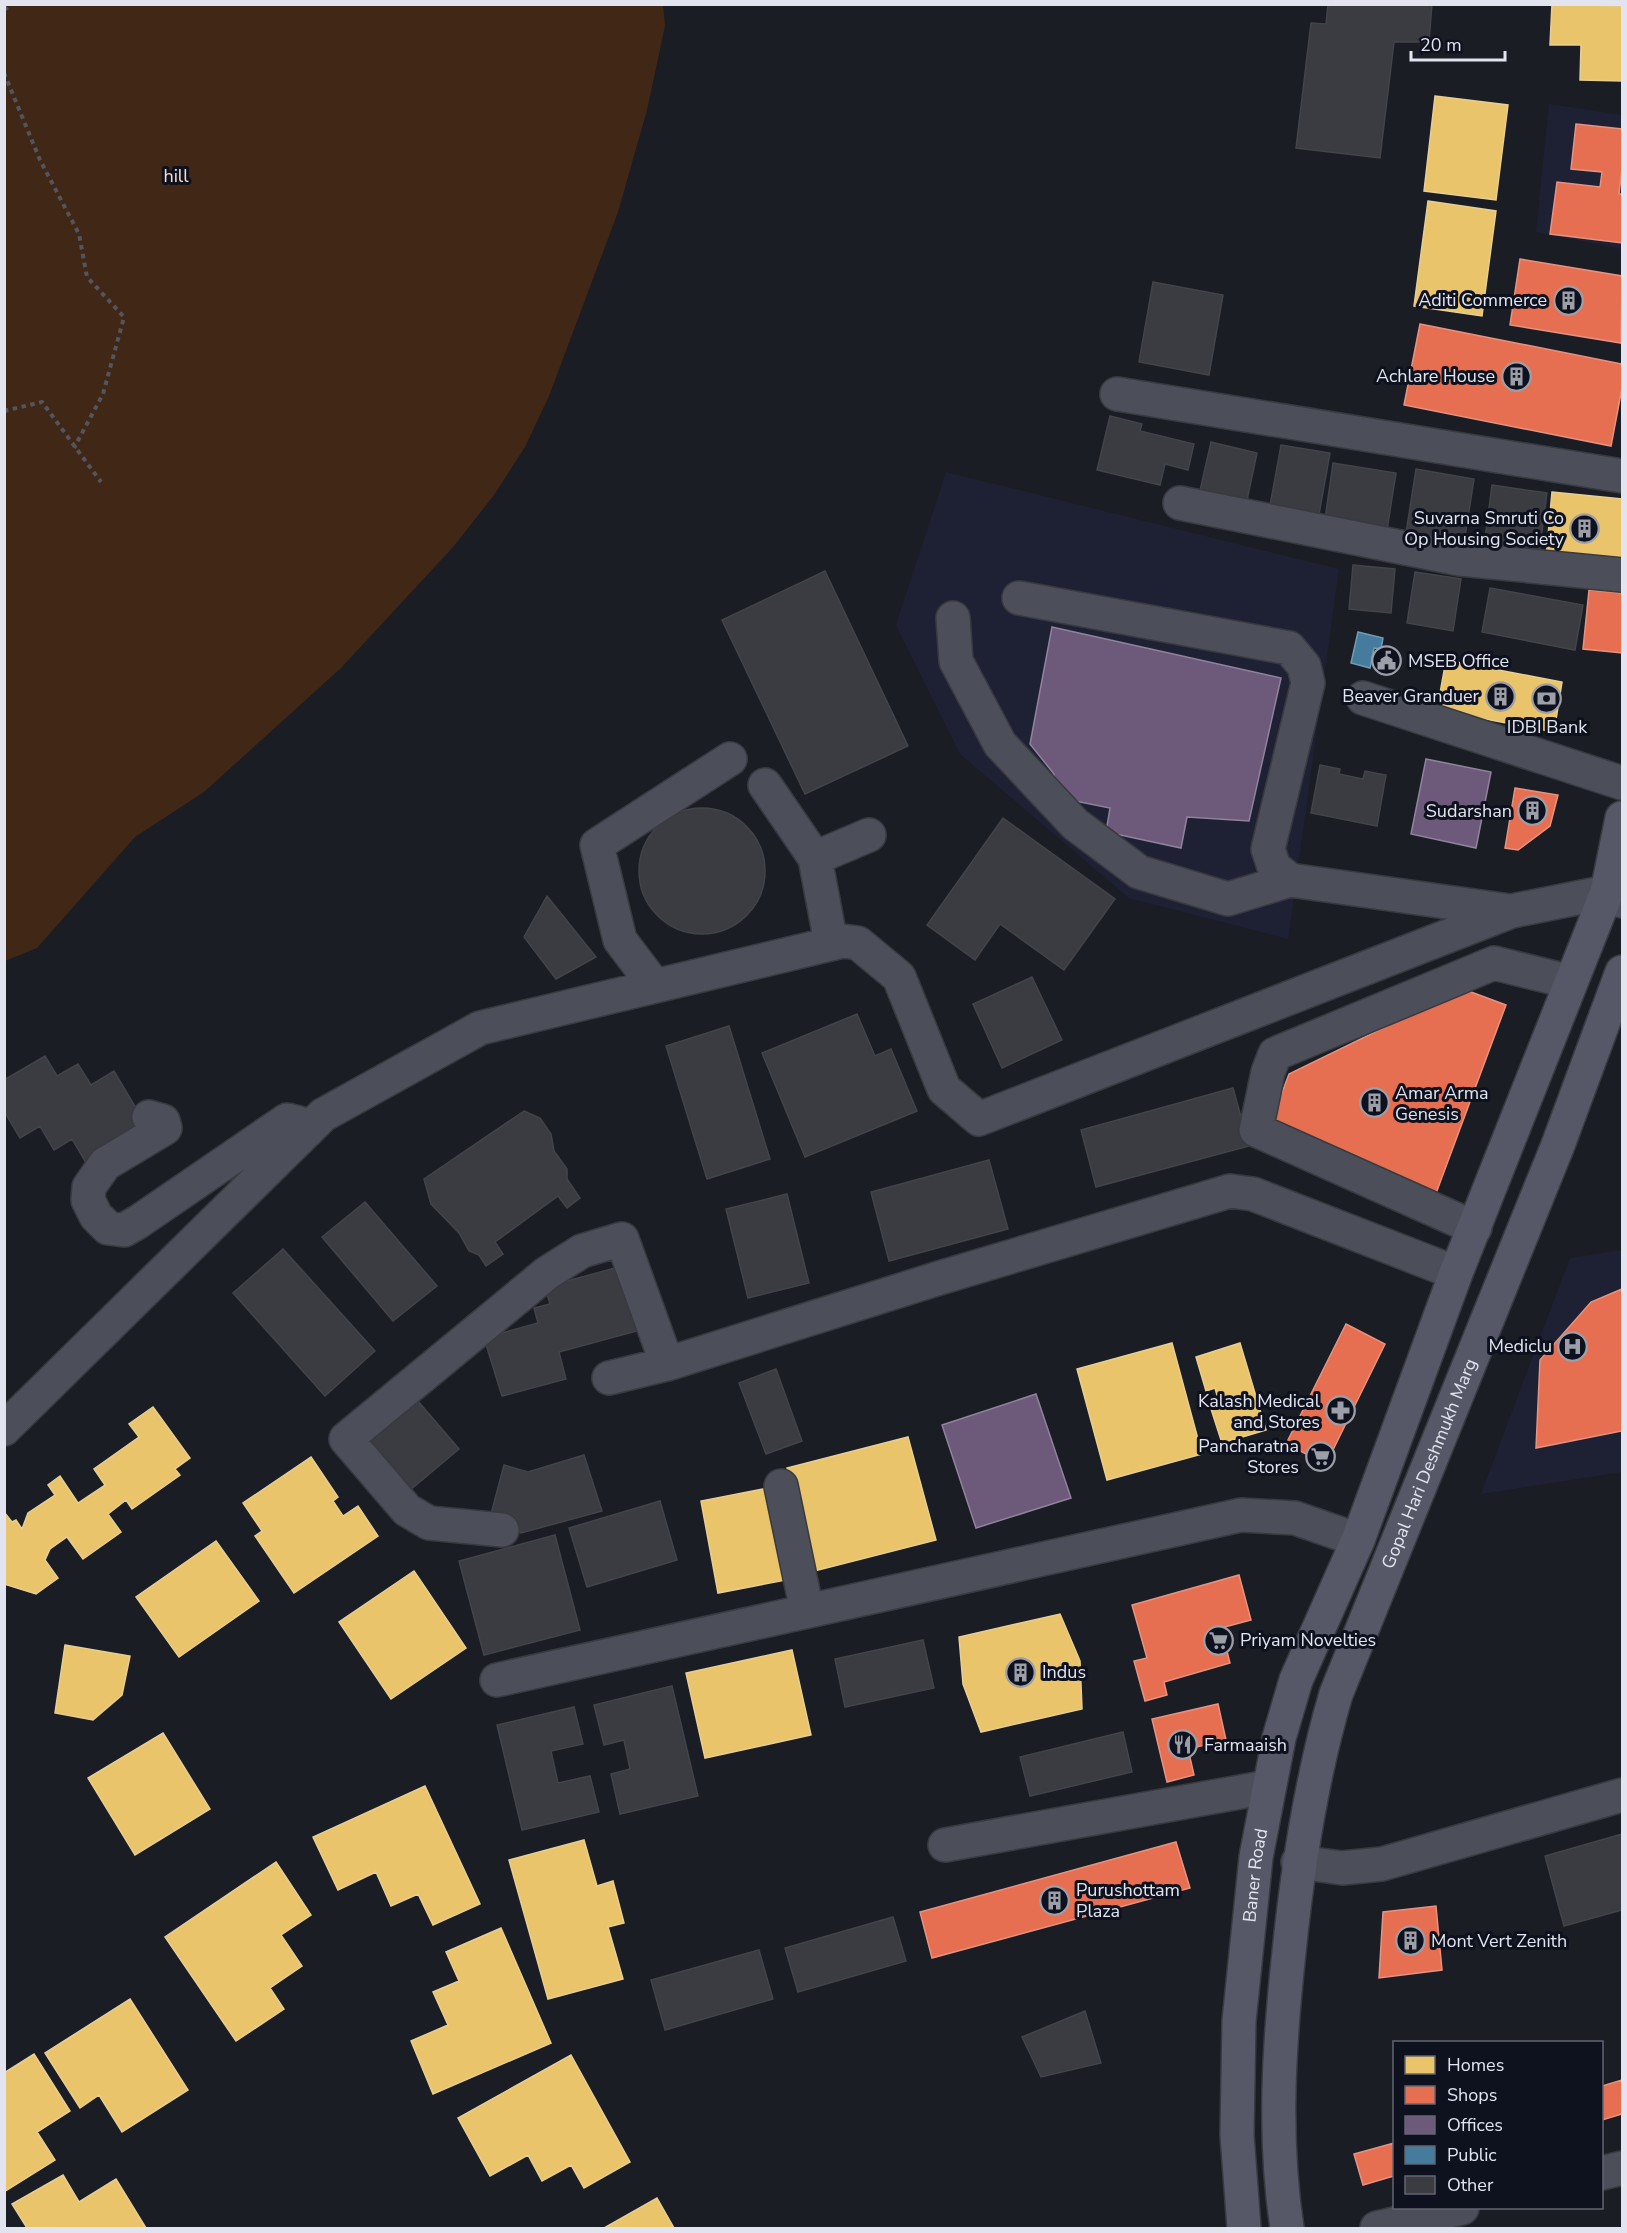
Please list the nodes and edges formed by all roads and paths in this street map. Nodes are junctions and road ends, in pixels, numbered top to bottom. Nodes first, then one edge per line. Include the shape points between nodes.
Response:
1 (12, 4) edge
2 (4, 10) edge
3 (4, 73) edge
4 (1117, 394) dead end
5 (4, 411) edge
6 (74, 448) junction
7 (1623, 476) edge
8 (101, 483) dead end
9 (1180, 503) dead end
10 (1623, 575) edge
11 (1019, 598) dead end
12 (953, 618) dead end
13 (1364, 698) dead end
14 (730, 759) dead end
15 (1623, 783) edge
16 (765, 785) dead end
17 (1622, 830) edge
18 (869, 835) dead end
19 (815, 858) junction
20 (1290, 880) junction
21 (1615, 896) edge
22 (1512, 911) junction
23 (831, 943) junction
24 (1623, 972) edge
25 (1571, 982) junction
26 (654, 985) junction
27 (149, 1117) dead end
28 (307, 1131) junction
29 (1475, 1228) junction
30 (1456, 1273) junction
31 (667, 1364) junction
32 (609, 1378) dead end
33 (4, 1429) edge
34 (781, 1486) dead end
35 (502, 1530) dead end
36 (1358, 1540) junction
37 (807, 1611) junction
38 (496, 1680) dead end
39 (1269, 1787) junction
40 (1623, 1796) edge
41 (945, 1845) dead end
42 (1298, 1862) junction
43 (1623, 2168) edge
44 (1603, 2173) edge
45 (1458, 2209) edge
46 (1244, 2229) edge
47 (1287, 2229) edge
48 (1377, 2229) edge

1 - 2 path
3 - 6 path via 40,160 79,234 87,277 124,317 103,394
4 - 7 street
5 - 6 path via 42,402
6 - 8 path
9 - 10 street via 1460,559
11 - 20 street via 1289,648 1304,666 1308,683 1268,849 1274,867
12 - 20 street via 956,661 1000,744 1075,825 1139,872 1228,898
13 - 15 street
14 - 26 street via 597,844 620,940
16 - 19 street
17 - 21 main road, Gopal Hari Deshmukh Marg
18 - 19 street
19 - 23 street
20 - 22 street
21 - 22 street
21 - 25 main road, Gopal Hari Deshmukh Marg
22 - 23 street via 980,1119 944,1089 899,977 858,943
23 - 26 street
24 - 42 main road, Gopal Hari Deshmukh Marg via 1336,1694 1312,1786
25 - 29 main road, Gopal Hari Deshmukh Marg
25 - 29 street via 1494,963 1275,1054 1256,1130
26 - 28 street via 480,1028 323,1115
27 - 28 street via 163,1121 165,1128 105,1164 89,1187 88,1200 108,1228 124,1230 138,1222 287,1120 299,1123
28 - 33 street
29 - 30 main road, Gopal Hari Deshmukh Marg
30 - 31 street via 1253,1194 1230,1191
30 - 36 main road, Gopal Hari Deshmukh Marg
31 - 32 street
31 - 35 street via 622,1239 582,1251 547,1273 346,1439 407,1510 429,1523
34 - 37 street
36 - 37 street via 1295,1518 1241,1515
36 - 39 main road, Baner Road via 1296,1680
37 - 38 street
39 - 41 street
39 - 46 main road, Baner Road via 1256,1857 1236,2073
40 - 42 street via 1382,1864 1342,1868
42 - 47 main road via 1278,2074
43 - 44 street
45 - 48 street

